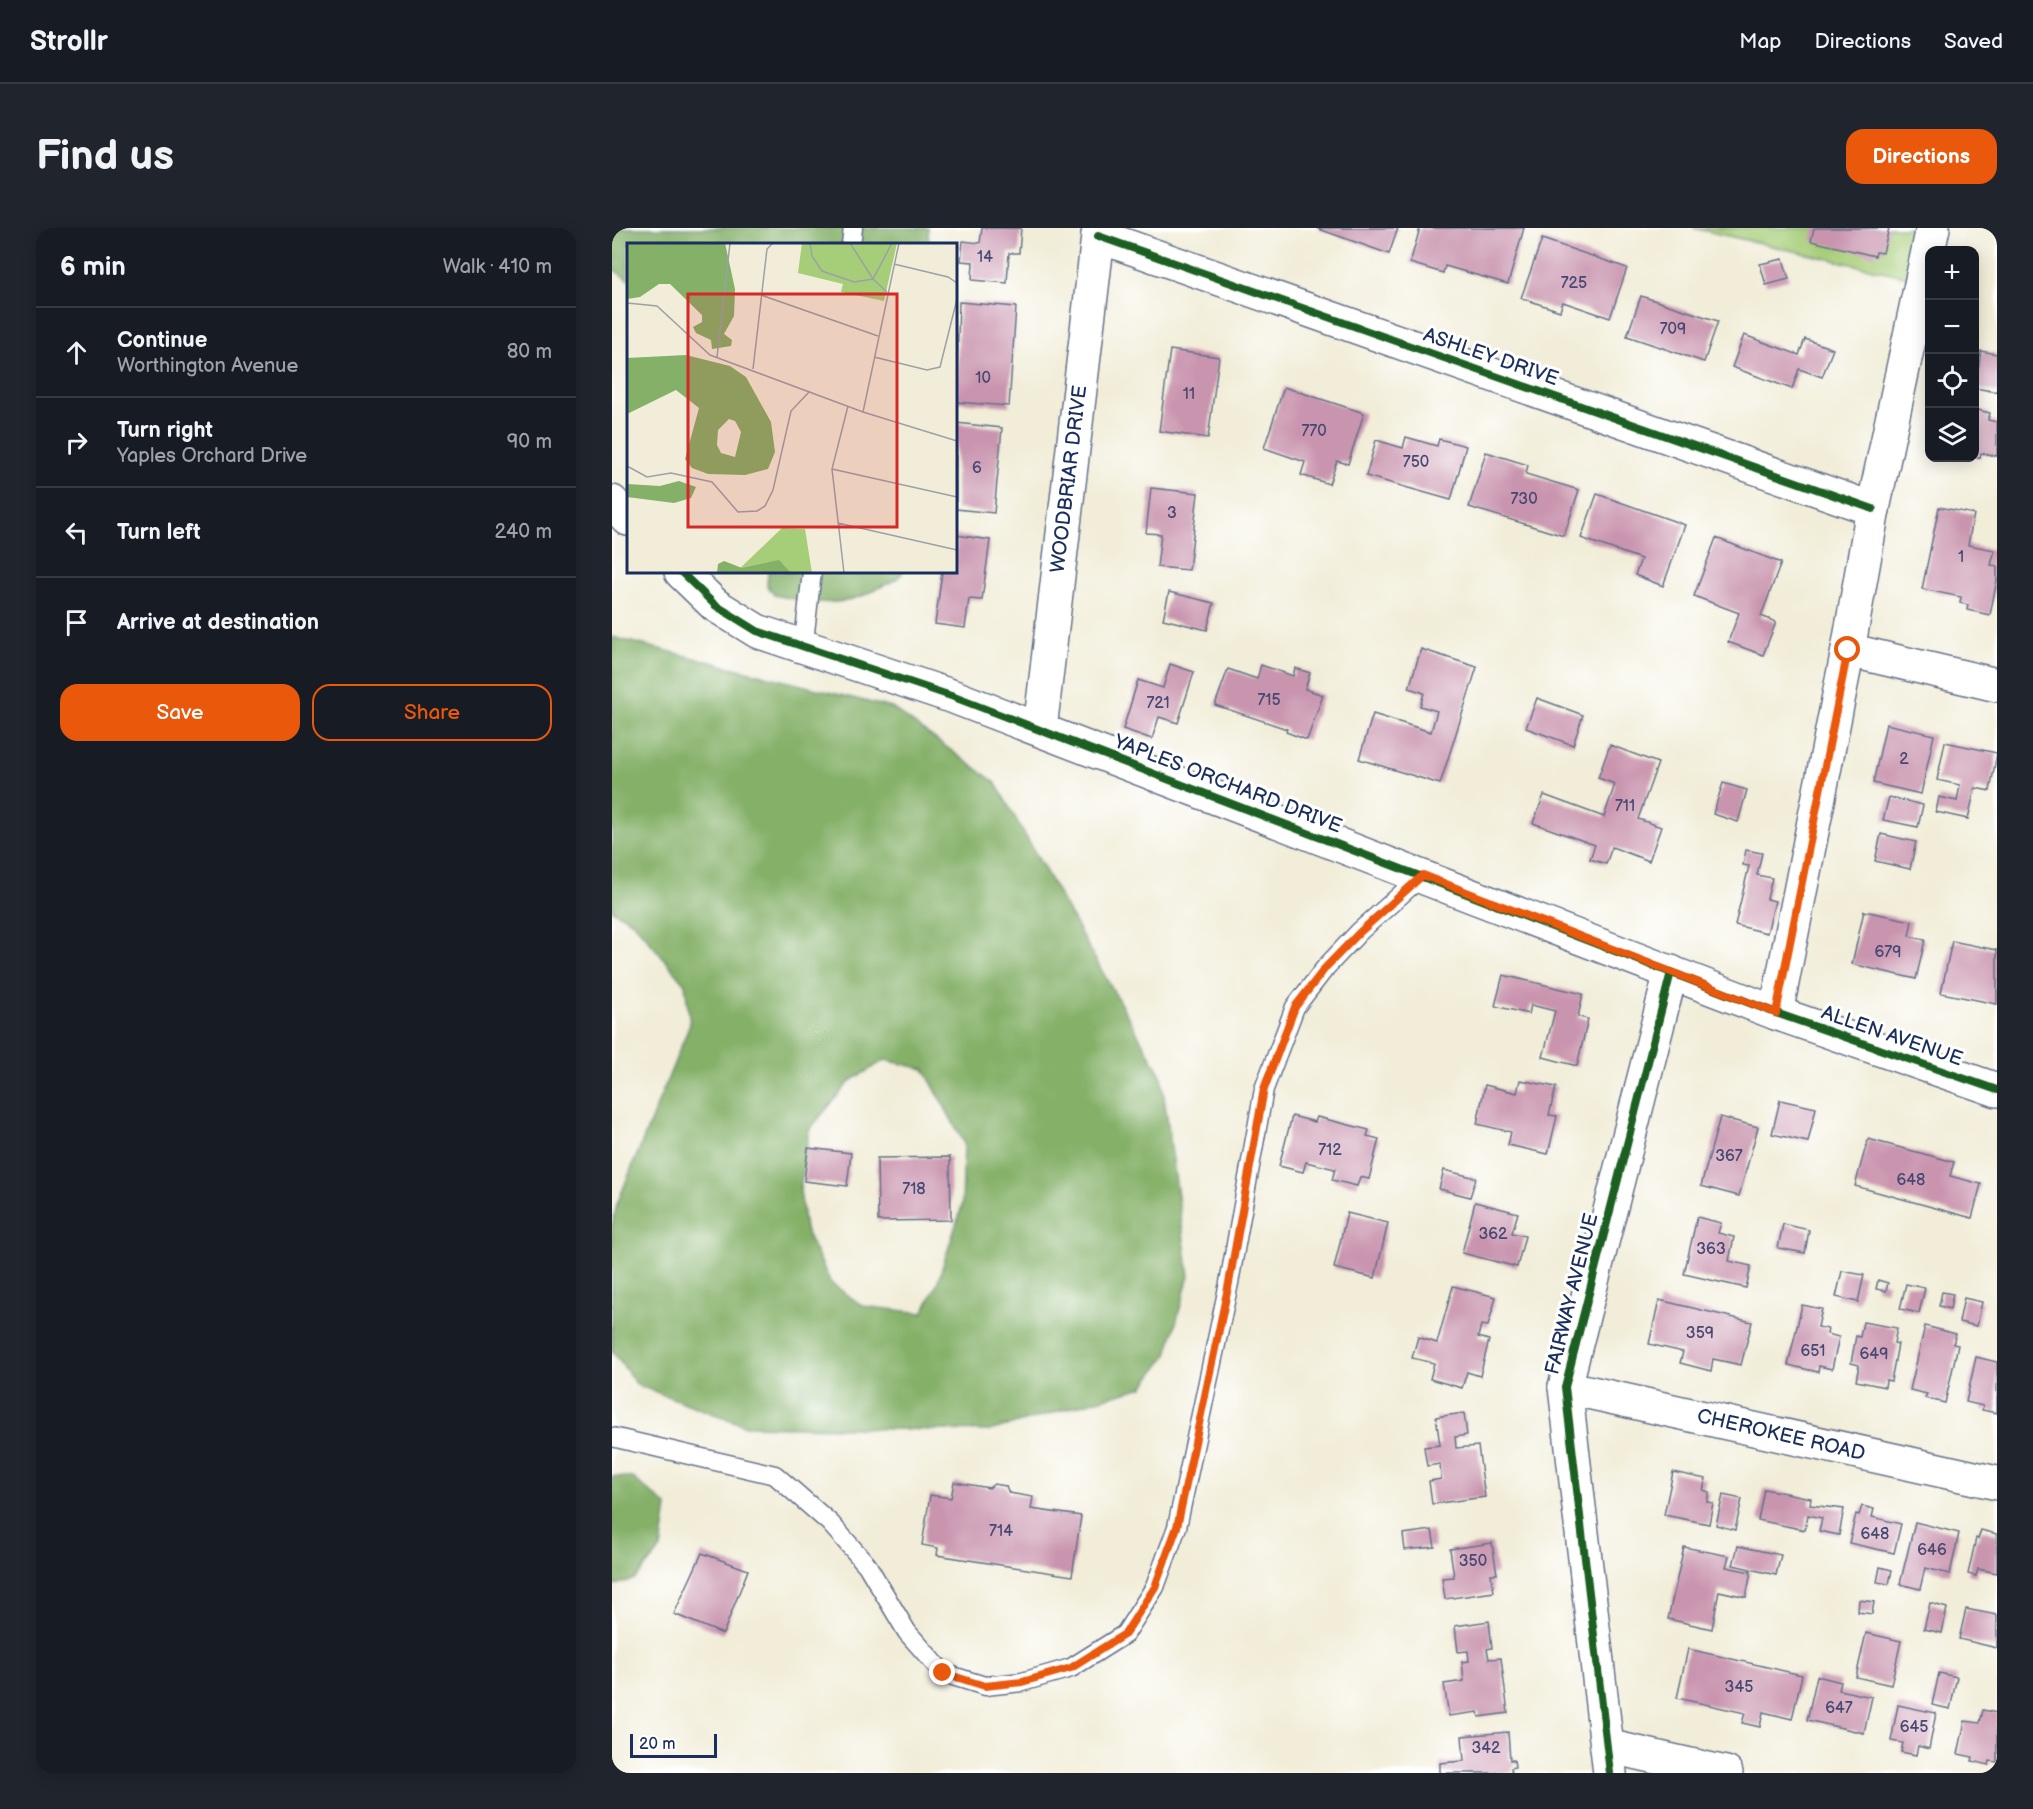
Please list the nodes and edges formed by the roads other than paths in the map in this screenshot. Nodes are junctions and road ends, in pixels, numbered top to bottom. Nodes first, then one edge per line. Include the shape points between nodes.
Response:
1 (853, 228) edge
2 (1933, 228) edge
3 (1098, 232) edge
4 (851, 243) edge
5 (612, 502) edge
6 (1873, 509) junction
7 (627, 518) edge
8 (682, 573) edge
9 (812, 573) edge
10 (803, 649) junction
11 (1848, 650) junction
12 (1997, 685) edge
13 (1040, 729) junction
14 (1423, 875) junction
15 (1671, 972) junction
16 (1776, 1013) junction
17 (1997, 1090) edge
18 (1565, 1387) junction
19 (612, 1437) edge
20 (1997, 1483) edge
21 (1608, 1759) edge
22 (1726, 1773) edge

1 - 4 lane
2 - 6 street
3 - 6 street, ASHLEY DRIVE
3 - 13 street, WOODBRIAR DRIVE
5 - 7 street
6 - 11 street
8 - 10 street, YAPLES ORCHARD DRIVE via 715,605 757,631
9 - 10 lane
10 - 13 street, YAPLES ORCHARD DRIVE via 944,693
11 - 12 street
11 - 16 street
13 - 14 street, YAPLES ORCHARD DRIVE
14 - 15 street, YAPLES ORCHARD DRIVE
14 - 19 lane via 1326,967 1295,1007 1264,1089 1229,1283 1177,1527 1155,1587 1125,1634 1071,1668 1022,1682 985,1686 943,1673 907,1632 867,1565 830,1523 775,1475
15 - 16 street, YAPLES ORCHARD DRIVE
15 - 18 street, FAIRWAY AVENUE
16 - 17 street, ALLEN AVENUE
18 - 20 street, CHEROKEE ROAD
18 - 21 street, FAIRWAY AVENUE
21 - 22 street

